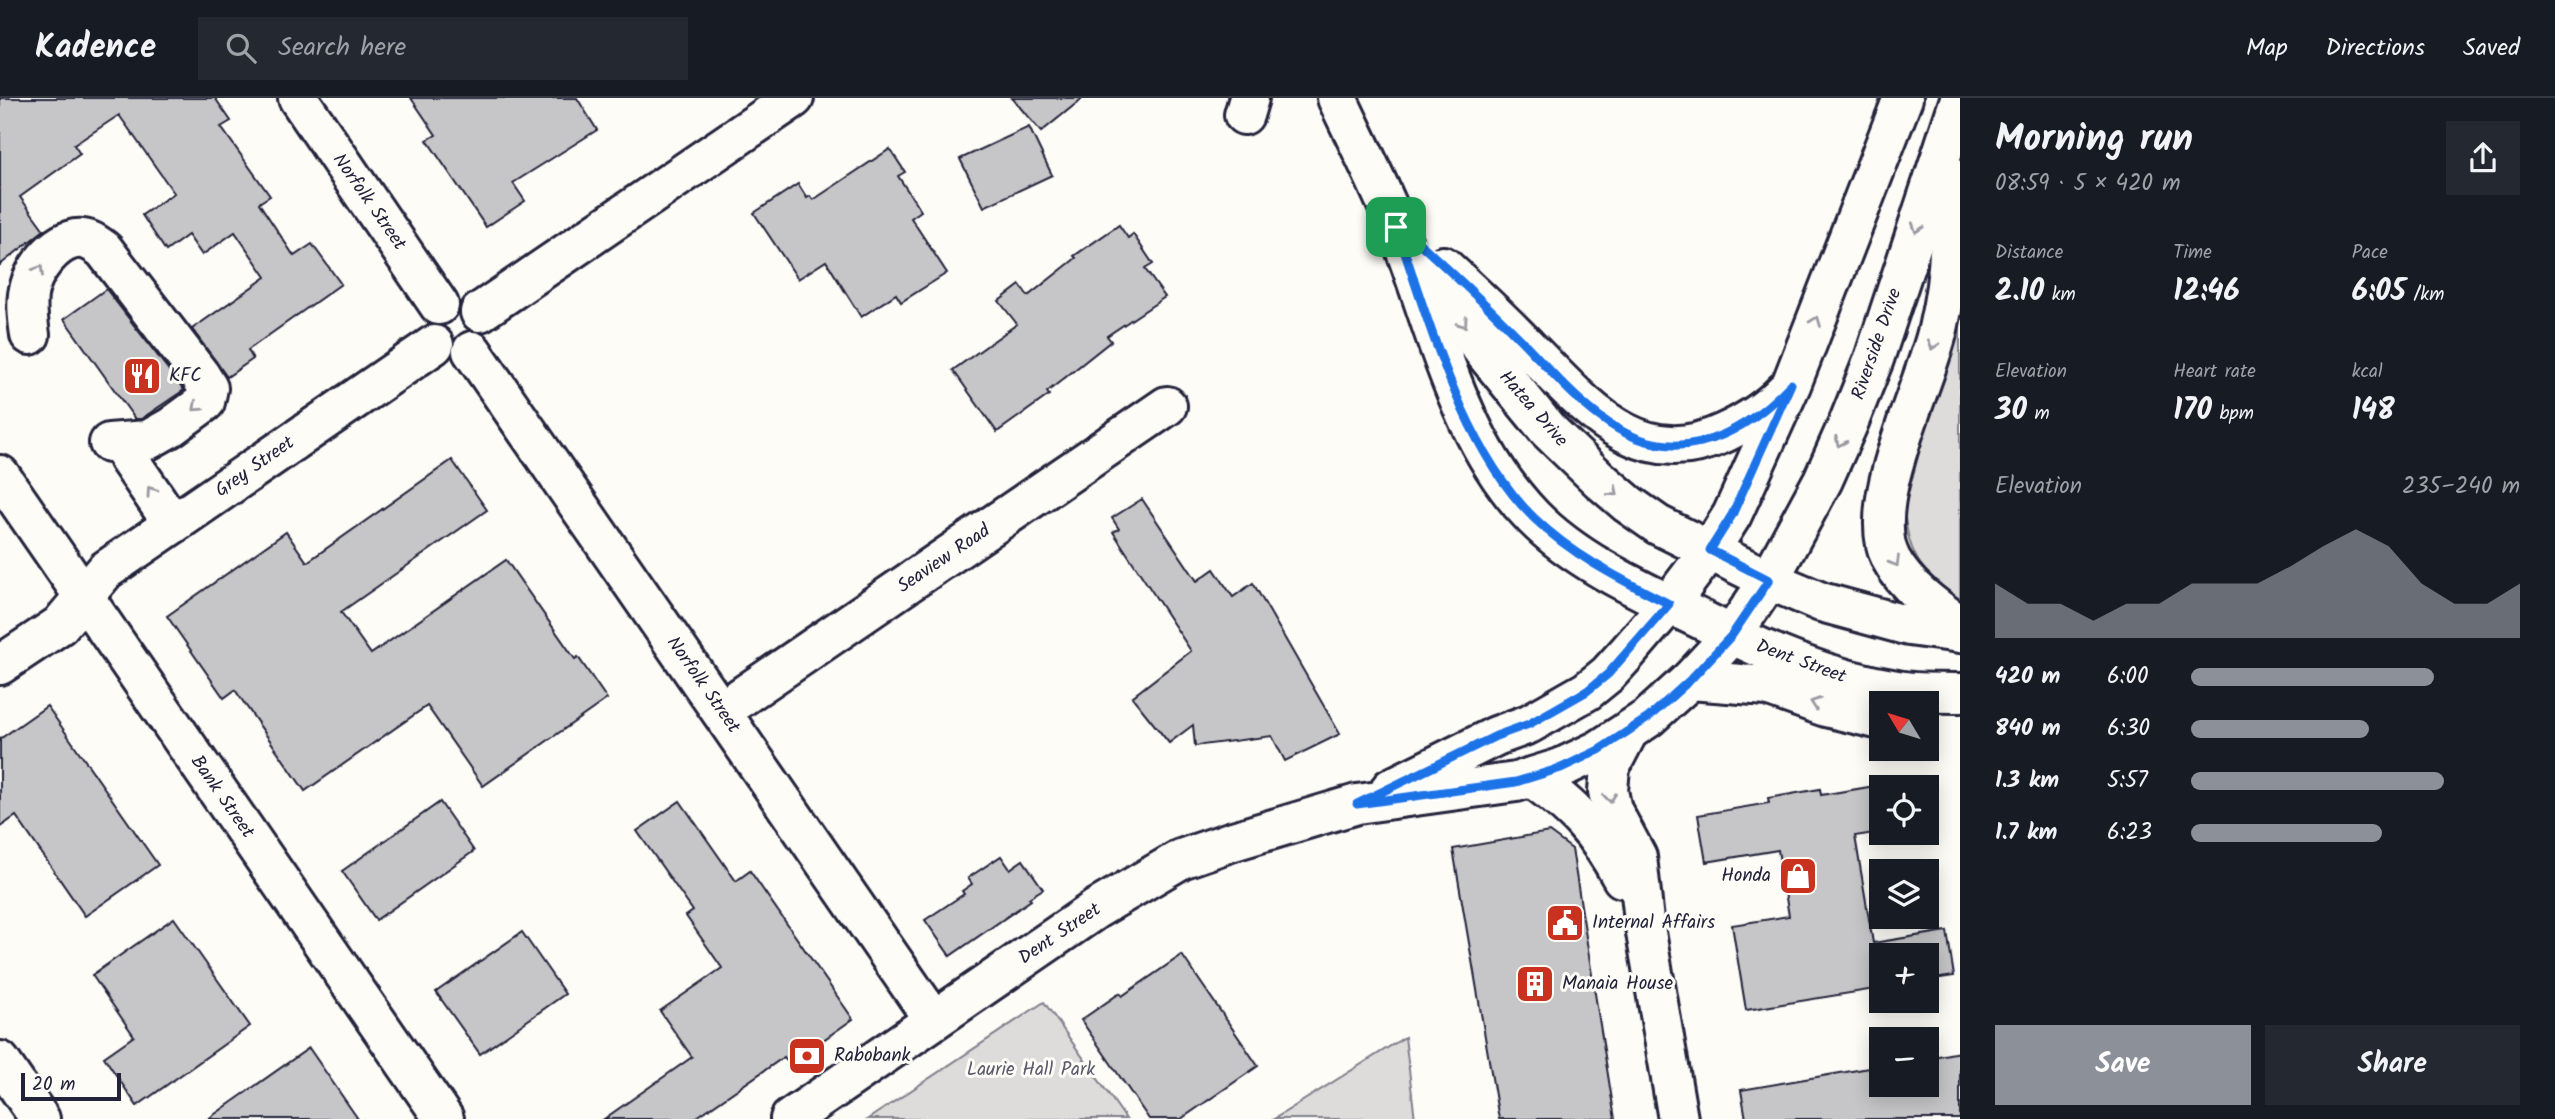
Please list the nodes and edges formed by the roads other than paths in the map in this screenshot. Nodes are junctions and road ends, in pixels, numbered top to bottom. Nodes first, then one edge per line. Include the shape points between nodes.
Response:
1 (298, 98) edge
2 (794, 98) edge
3 (1337, 98) edge
4 (1960, 99) edge
5 (1898, 110) edge
6 (1943, 148) junction
7 (1396, 227) junction
8 (439, 306) junction
9 (480, 312) junction
10 (30, 335) dead end
11 (434, 345) junction
12 (472, 351) junction
13 (1791, 384) junction
14 (1167, 406) dead end
15 (0, 475) edge
16 (173, 524) junction
17 (1710, 550) junction
18 (1769, 580) junction
19 (85, 598) junction
20 (1669, 604) junction
21 (1960, 625) edge
22 (1960, 633) edge
23 (1732, 635) junction
24 (0, 665) edge
25 (1690, 680) junction
26 (1960, 693) edge
27 (1960, 706) edge
28 (721, 712) junction
29 (1939, 714) edge
30 (1869, 717) edge
31 (1627, 734) junction
32 (1531, 777) junction
33 (1357, 804) junction
34 (1644, 921) junction
35 (933, 1019) junction
36 (0, 1061) edge
37 (40, 1119) edge
38 (444, 1119) edge
39 (790, 1119) edge
40 (1678, 1119) edge

1 - 8 main road, Norfolk Street
2 - 9 main road
3 - 7 main road, Hatea Drive
4 - 6 main road, Riverside Drive
13 -> 5 main road
6 -> 18 main road, Riverside Drive via 1848,424
6 -> 21 main road via 1948,276 1937,331 1891,469 1885,516 1891,559 1912,586
7 - 13 main road via 1404,229 1602,419 1646,441 1662,446 1708,441 1748,422
7 -> 17 main road, Hatea Drive via 1484,352 1548,430 1628,504 1658,525
7 - 20 main road, Hatea Drive via 1468,420 1513,495 1573,551
8 - 9 main road via 465,301
8 - 11 main road via 429,320
9 - 12 main road via 483,337
10 - 16 main road via 29,286 42,262 55,248 71,241 88,239 104,250 208,387 205,402 179,421 119,451
11 - 12 main road via 448,355
11 - 16 main road, Grey Street
12 - 28 main road, Norfolk Street
13 - 17 main road via 1732,515
14 - 28 main road, Seaview Road
15 - 19 main road, Bank Street
16 - 19 main road, Grey Street via 106,570
17 - 18 main road, Hatea Drive
17 - 20 main road, Dent Street
18 - 22 main road via 1844,608 1909,626
18 - 23 main road, Riverside Drive
19 - 24 main road, Grey Street via 60,625
19 - 38 main road, Bank Street
20 - 23 main road, Hatea Drive
20 - 33 main road, Dent Street via 1608,674 1587,691 1529,724
23 - 25 main road, Dent Street
23 - 26 main road, Dent Street via 1781,658 1852,682 1900,691
30 -> 25 main road via 1767,686
25 - 31 main road, Dent Street
27 - 29 main road
28 - 35 main road, Norfolk Street
31 - 32 main road, Dent Street via 1561,768
31 -> 34 main road via 1610,767 1608,791 1612,810 1637,857
32 - 33 main road, Dent Street
32 - 34 main road via 1566,803 1595,835
33 - 35 main road, Dent Street via 1181,859 1096,909
34 - 40 main road
35 - 39 main road, Dent Street
36 - 37 main road

